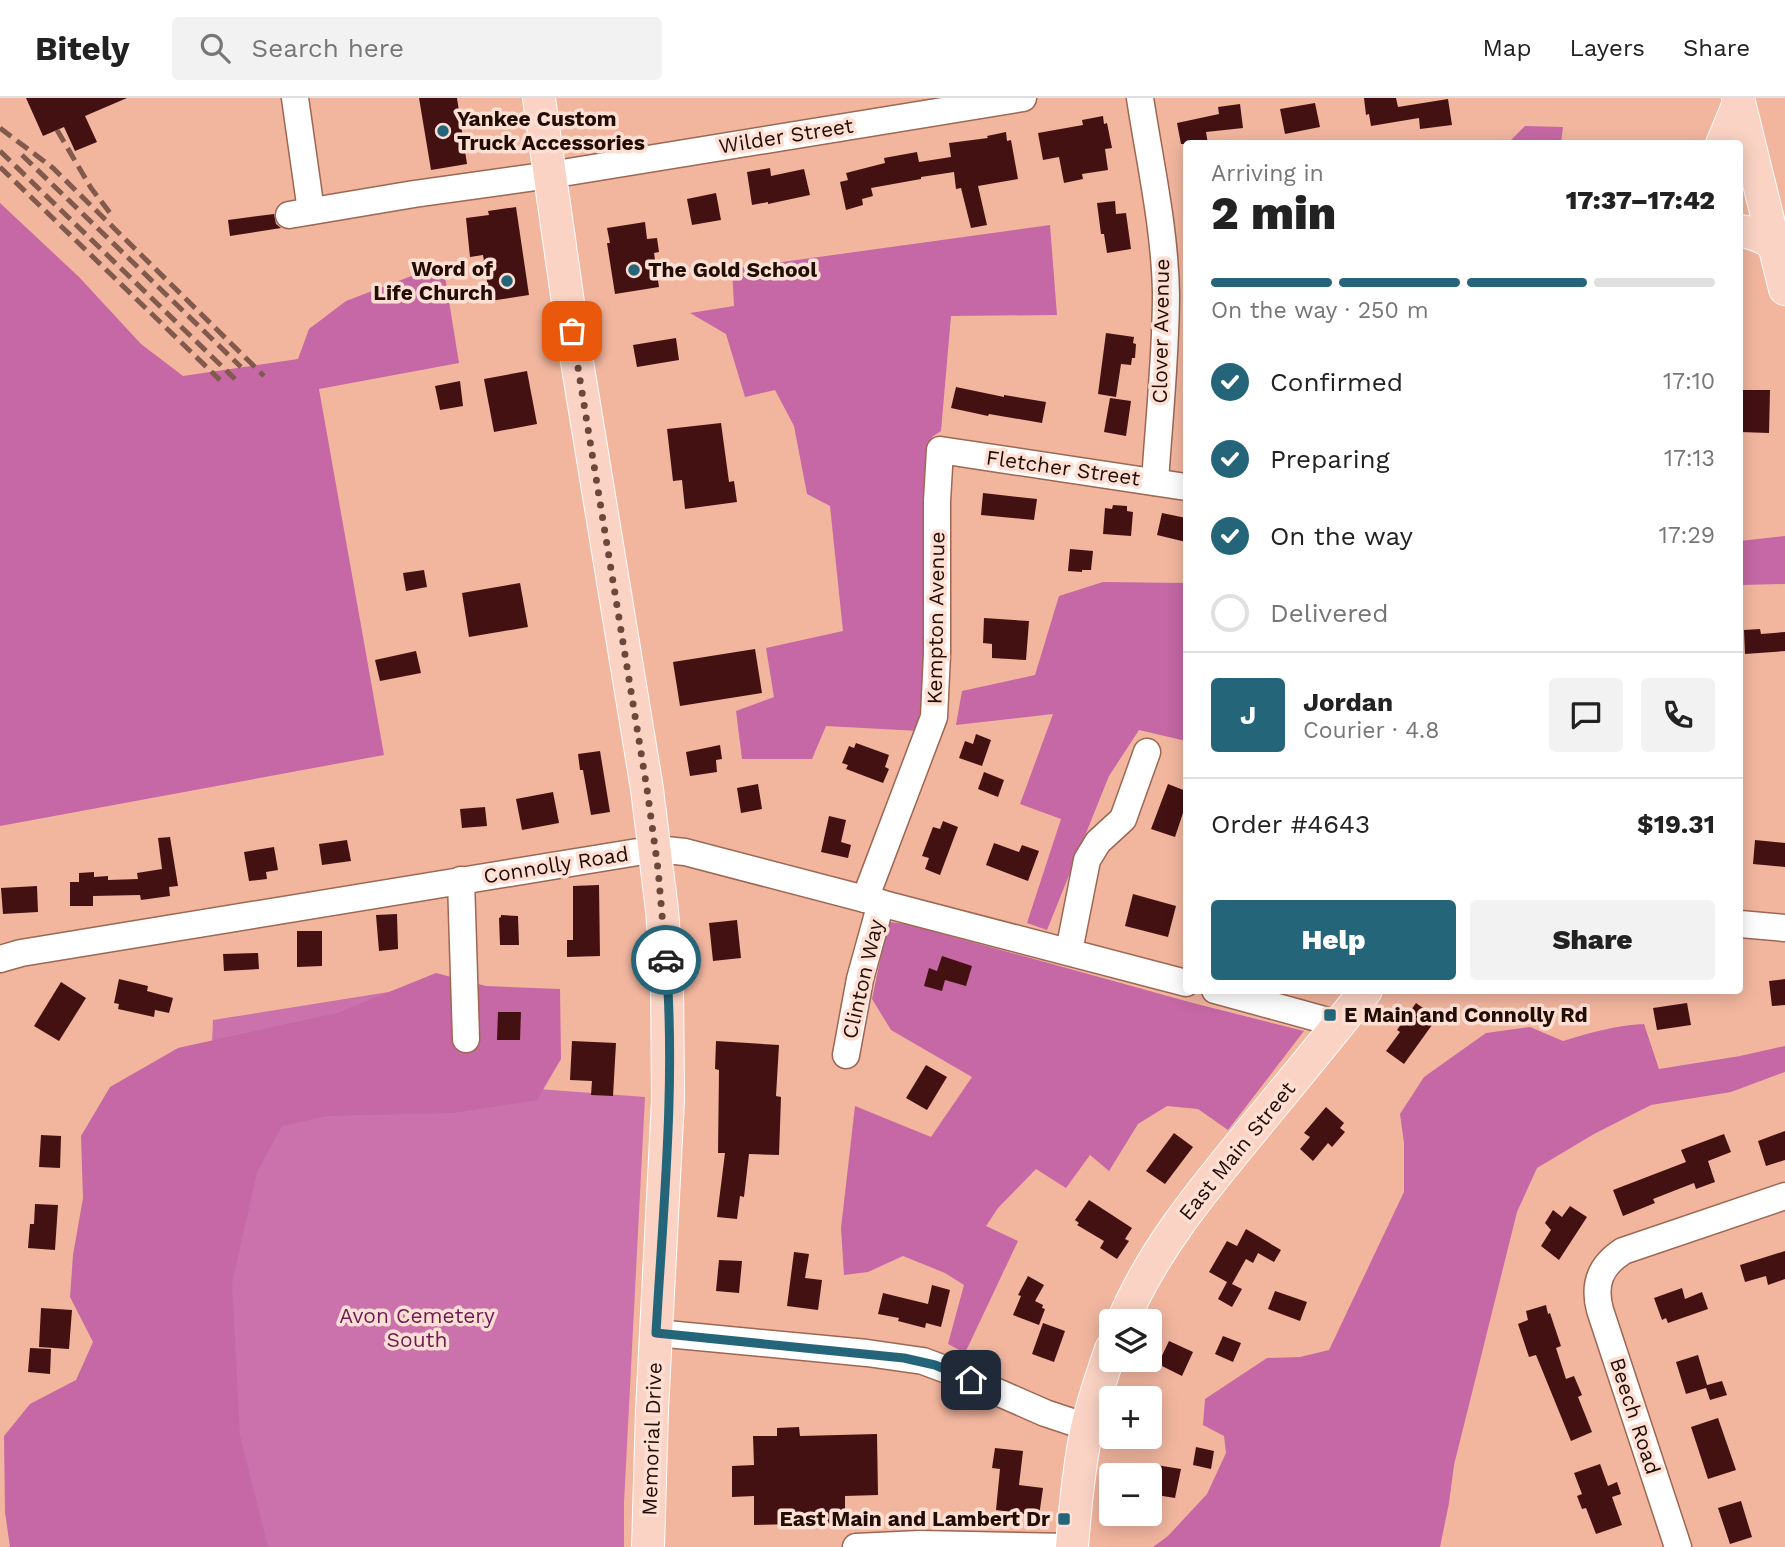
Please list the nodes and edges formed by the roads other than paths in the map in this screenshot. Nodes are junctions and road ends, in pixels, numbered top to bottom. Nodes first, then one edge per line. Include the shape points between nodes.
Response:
1 (295, 98) edge
2 (539, 98) edge
3 (1023, 98) edge
4 (1140, 98) edge
5 (1738, 100) edge
6 (1723, 140) edge
7 (550, 175) junction
8 (1743, 231) edge
9 (1774, 244) junction
10 (1785, 289) edge
11 (940, 450) joint
12 (1154, 482) junction
13 (1183, 487) edge
14 (1147, 751) dead end
15 (656, 849) junction
16 (461, 880) junction
17 (873, 901) junction
18 (1743, 924) edge
19 (1785, 928) edge
20 (1069, 951) junction
21 (0, 960) edge
22 (1183, 982) edge
23 (1230, 994) edge
24 (1363, 994) edge
25 (1339, 1024) junction
26 (466, 1039) dead end
27 (846, 1055) dead end
28 (1785, 1196) edge
29 (1128, 1309) edge
30 (656, 1333) junction
31 (1104, 1372) edge
32 (1087, 1427) junction
33 (648, 1547) edge
34 (856, 1547) edge
35 (1072, 1547) edge
36 (1678, 1547) edge

1 - 7 street, Wilder Street via 300,213
2 - 7 main road, Memorial Drive
3 - 7 street, Wilder Street
4 - 12 street, Clover Avenue via 1165,284
5 - 6 main road
5 - 9 main road
7 - 15 main road, Memorial Drive
8 - 9 main road
9 - 10 main road
11 - 12 street, Fletcher Street
11 - 17 street, Kempton Avenue via 934,717
12 - 13 street, Fletcher Street
14 - 20 street via 1123,819 1098,842 1087,860
15 - 16 street, Connolly Road
15 - 17 street, Connolly Road via 685,852
15 - 30 main road, Memorial Drive via 669,1041
16 - 21 street, Connolly Road
16 - 26 street
17 - 20 street, Connolly Road
17 - 27 street, Clinton Way
18 - 19 street
20 - 22 street, Connolly Road
23 - 25 street
24 - 25 main road, East Main Street
25 - 29 main road, East Main Street via 1194,1201
28 - 36 street, Beech Road via 1623,1251 1608,1263 1597,1285 1600,1310
30 - 32 street via 923,1361
30 - 33 main road, Memorial Drive
31 - 32 main road
32 - 35 main road
34 - 35 street

